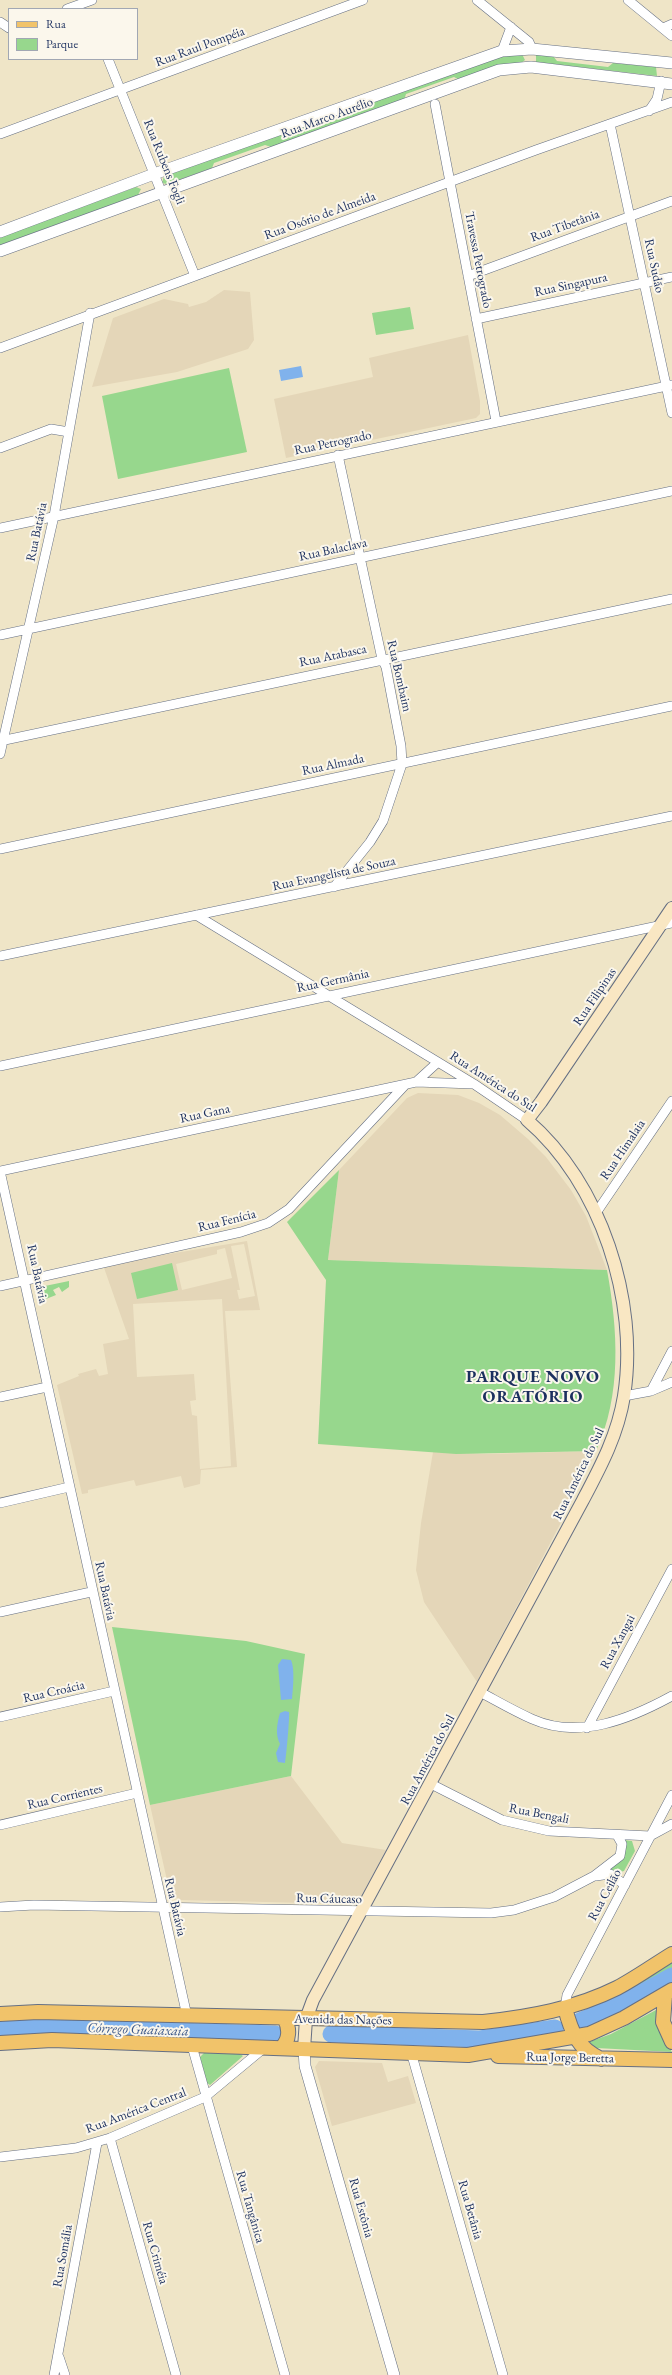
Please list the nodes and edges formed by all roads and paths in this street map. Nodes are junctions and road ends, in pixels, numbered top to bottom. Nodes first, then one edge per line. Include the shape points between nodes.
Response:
1 (363, 0) edge
2 (477, 0) edge
3 (628, 0) edge
4 (89, 4) edge
5 (72, 8) edge
6 (0, 22) edge
7 (672, 24) edge
8 (511, 27) junction
9 (8, 28) edge
10 (663, 28) junction
11 (672, 36) edge
12 (532, 49) junction
13 (502, 51) junction
14 (672, 55) edge
15 (108, 60) edge
16 (667, 64) edge
17 (531, 67) junction
18 (666, 83) edge
19 (121, 90) junction
20 (672, 102) edge
21 (435, 104) dead end
22 (649, 110) junction
23 (610, 124) junction
24 (0, 134) edge
25 (154, 174) junction
26 (449, 182) junction
27 (162, 192) junction
28 (672, 201) edge
29 (630, 216) junction
30 (0, 232) edge
31 (0, 251) edge
32 (195, 276) junction
33 (468, 276) junction
34 (672, 277) edge
35 (644, 282) junction
36 (90, 313) junction
37 (476, 319) junction
38 (0, 348) edge
39 (669, 386) edge
40 (672, 413) edge
41 (496, 421) junction
42 (69, 432) junction
43 (0, 448) edge
44 (338, 455) junction
45 (672, 491) edge
46 (54, 516) junction
47 (0, 528) edge
48 (360, 557) junction
49 (672, 599) edge
50 (29, 629) junction
51 (0, 635) edge
52 (382, 659) junction
53 (672, 706) edge
54 (1, 741) edge
55 (0, 754) edge
56 (402, 764) junction
57 (672, 816) edge
58 (0, 849) edge
59 (334, 887) junction
60 (672, 908) edge
61 (196, 915) junction
62 (666, 924) edge
63 (0, 956) edge
64 (329, 996) junction
65 (438, 1062) junction
66 (0, 1066) edge
67 (416, 1082) junction
68 (406, 1084) junction
69 (474, 1084) junction
70 (672, 1101) edge
71 (541, 1102) junction
72 (527, 1120) junction
73 (539, 1130) junction
74 (0, 1171) edge
75 (596, 1213) junction
76 (25, 1280) junction
77 (0, 1286) edge
78 (672, 1351) edge
79 (672, 1382) edge
80 (48, 1387) junction
81 (651, 1391) junction
82 (624, 1396) junction
83 (0, 1397) edge
84 (69, 1487) junction
85 (0, 1503) edge
86 (672, 1569) edge
87 (91, 1592) junction
88 (0, 1612) edge
89 (114, 1691) junction
90 (480, 1692) junction
91 (672, 1696) edge
92 (0, 1717) edge
93 (587, 1728) junction
94 (431, 1784) junction
95 (136, 1793) junction
96 (672, 1795) edge
97 (672, 1824) edge
98 (0, 1825) edge
99 (617, 1835) junction
100 (650, 1836) junction
101 (594, 1876) junction
102 (625, 1885) junction
103 (0, 1906) edge
104 (162, 1907) junction
105 (361, 1913) junction
106 (672, 1954) edge
107 (668, 1992) edge
108 (564, 2008) junction
109 (0, 2014) edge
110 (187, 2016) junction
111 (284, 2018) junction
112 (306, 2019) junction
113 (575, 2038) junction
114 (672, 2042) edge
115 (0, 2043) edge
116 (192, 2046) junction
117 (264, 2048) junction
118 (281, 2048) junction
119 (304, 2049) junction
120 (411, 2052) junction
121 (468, 2055) junction
122 (601, 2058) junction
123 (672, 2060) edge
124 (205, 2097) junction
125 (110, 2138) junction
126 (97, 2143) junction
127 (0, 2156) edge
128 (58, 2354) junction
129 (54, 2375) edge
130 (64, 2375) edge
131 (176, 2375) edge
132 (285, 2375) edge
133 (394, 2375) edge
134 (503, 2375) edge

1 - 19 street, Rua Raul Pompéia
2 - 8 street
3 - 10 street
4 - 5 street
6 - 9 street
7 - 10 street
8 - 12 street via 529,42
8 - 13 street
10 - 11 street
12 - 13 street, Rua Marco Aurélio
12 - 16 street, Rua Marco Aurélio
12 - 17 street
13 - 25 street, Rua Marco Aurélio
14 - 16 street
15 - 19 street, Rua Rubens Fogli
16 - 18 street
17 - 18 street, Rua Marco Aurélio
17 - 27 street, Rua Marco Aurélio via 516,67 492,73
18 - 22 street
19 - 24 street, Rua Raul Pompéia
19 - 25 street, Rua Rubens Fogli
20 - 22 street, Rua Osório de Almeida
21 - 26 street, Travessa Petrogrado
22 - 23 street, Rua Osório de Almeida
23 - 26 street, Rua Osório de Almeida
23 - 29 street, Rua Sudão
25 - 27 street, Rua Rubens Fogli
25 - 30 street, Rua Marco Aurélio
26 - 32 street, Rua Osório de Almeida
26 - 33 street, Travessa Petrogrado
27 - 31 street, Rua Marco Aurélio
27 - 32 street, Rua Rubens Fogli
28 - 29 street, Rua Tibetânia
29 - 33 street, Rua Tibetânia
29 - 35 street, Rua Sudão
32 - 36 street, Rua Osório de Almeida
33 - 37 street, Travessa Petrogrado
34 - 35 street, Rua Singapura
35 - 37 street, Rua Singapura
35 - 39 street, Rua Sudão
36 - 38 street, Rua Osório de Almeida
36 - 42 street, Rua Batávia
37 - 41 street, Travessa Petrogrado
39 - 40 street, Rua Sudão
39 - 41 street, Rua Petrogrado
41 - 44 street, Rua Petrogrado
42 - 43 street via 51,429
42 - 46 street, Rua Batávia
44 - 46 street, Rua Petrogrado
44 - 48 street, Rua Bombaim
45 - 48 street, Rua Balaclava
46 - 47 street, Rua Petrogrado
46 - 50 street, Rua Batávia
48 - 50 street, Rua Balaclava
48 - 52 street, Rua Bombaim
49 - 52 street, Rua Atabasca
50 - 51 street, Rua Balaclava
50 - 54 street, Rua Batávia
52 - 54 street, Rua Atabasca
52 - 56 street, Rua Bombaim via 386,667
53 - 56 street, Rua Almada
54 - 55 street, Rua Batávia
56 - 58 street, Rua Almada
56 - 59 street, Rua Bombaim via 383,821 370,842
57 - 59 street, Rua Evangelista de Souza
59 - 61 street, Rua Evangelista de Souza
60 - 62 main road, Rua Filipinas
61 - 63 street, Rua Evangelista de Souza
61 - 64 street, Rua América do Sul
62 - 64 street, Rua Germânia
62 - 71 main road, Rua Filipinas
64 - 65 street, Rua América do Sul
64 - 66 street, Rua Germânia
65 - 67 street
65 - 69 street, Rua América do Sul
67 - 68 street, Rua Gana
67 - 69 street, Rua Gana
68 - 74 street, Rua Gana
68 - 76 street, Rua Fenícia via 312,1186 286,1212 268,1224
69 - 72 street, Rua América do Sul
70 - 75 street, Rua Himalaia
71 - 72 main road, Rua Filipinas
71 - 73 main road, Rua Filipinas
72 - 73 main road, Rua América do Sul
73 - 75 main road, Rua América do Sul via 564,1160
74 - 76 street, Rua Batávia
75 - 82 main road, Rua América do Sul via 617,1269 622,1293 627,1342
76 - 77 street, Rua Fenícia
76 - 80 street, Rua Batávia
78 - 81 street
79 - 81 street
80 - 83 street
80 - 84 street, Rua Batávia
81 - 82 street
82 - 90 main road, Rua América do Sul via 608,1453
84 - 85 street
84 - 87 street, Rua Batávia
86 - 93 street, Rua Xangai
87 - 88 street
87 - 89 street, Rua Batávia
89 - 92 street, Rua Croácia
89 - 95 street, Rua Batávia
90 - 93 street via 532,1720 559,1727
90 - 94 main road, Rua América do Sul
91 - 93 street via 620,1720
94 - 99 street, Rua Bengali via 489,1815 515,1824 562,1833
94 - 105 main road, Rua América do Sul
95 - 98 street, Rua Corrientes
95 - 104 street, Rua Batávia
96 - 100 street, Rua Ceilão
97 - 100 street
99 - 100 street, Rua Bengali
99 - 101 street, Rua Cáucaso via 622,1844 620,1856
100 - 102 street, Rua Ceilão
101 - 102 street via 610,1874
101 - 105 street, Rua Cáucaso via 554,1897 514,1910 491,1914
102 - 108 street, Rua Ceilão via 567,1995
103 - 104 street, Rua Cáucaso
104 - 105 street, Rua Cáucaso
104 - 110 street, Rua Batávia
105 - 112 main road, Rua América do Sul via 313,2000
106 - 108 main road, Avenida das Nações via 616,1988
107 - 113 main road via 606,2028
107 - 114 main road via 663,2022
108 - 112 main road, Avenida das Nações via 536,2015 483,2022
108 - 113 main road
109 - 110 main road, Avenida das Nações via 38,2012
110 - 111 main road, Avenida das Nações
111 - 112 main road, Avenida das Nações
111 - 118 main road via 288,2032 286,2042
112 - 119 main road, Rua América do Sul
113 - 121 main road
113 - 122 main road via 587,2052
115 - 116 main road via 39,2040
116 - 117 main road
116 - 124 street, Rua Tangânica
117 - 118 main road
117 - 124 street, Rua América Central
118 - 119 main road
119 - 120 main road
119 - 133 street, Rua Estônia via 306,2066
120 - 121 main road
120 - 134 street, Rua Betânia
121 - 122 main road, Rua Jorge Beretta via 593,2060
122 - 123 main road, Rua Jorge Beretta
124 - 125 street, Rua América Central
124 - 132 street, Rua Tangânica
125 - 126 street, Rua América Central
125 - 131 street, Rua Criméia
126 - 127 street, Rua América Central via 76,2148
126 - 128 street, Rua Somália
128 - 129 street, Rua Somália
128 - 130 street

